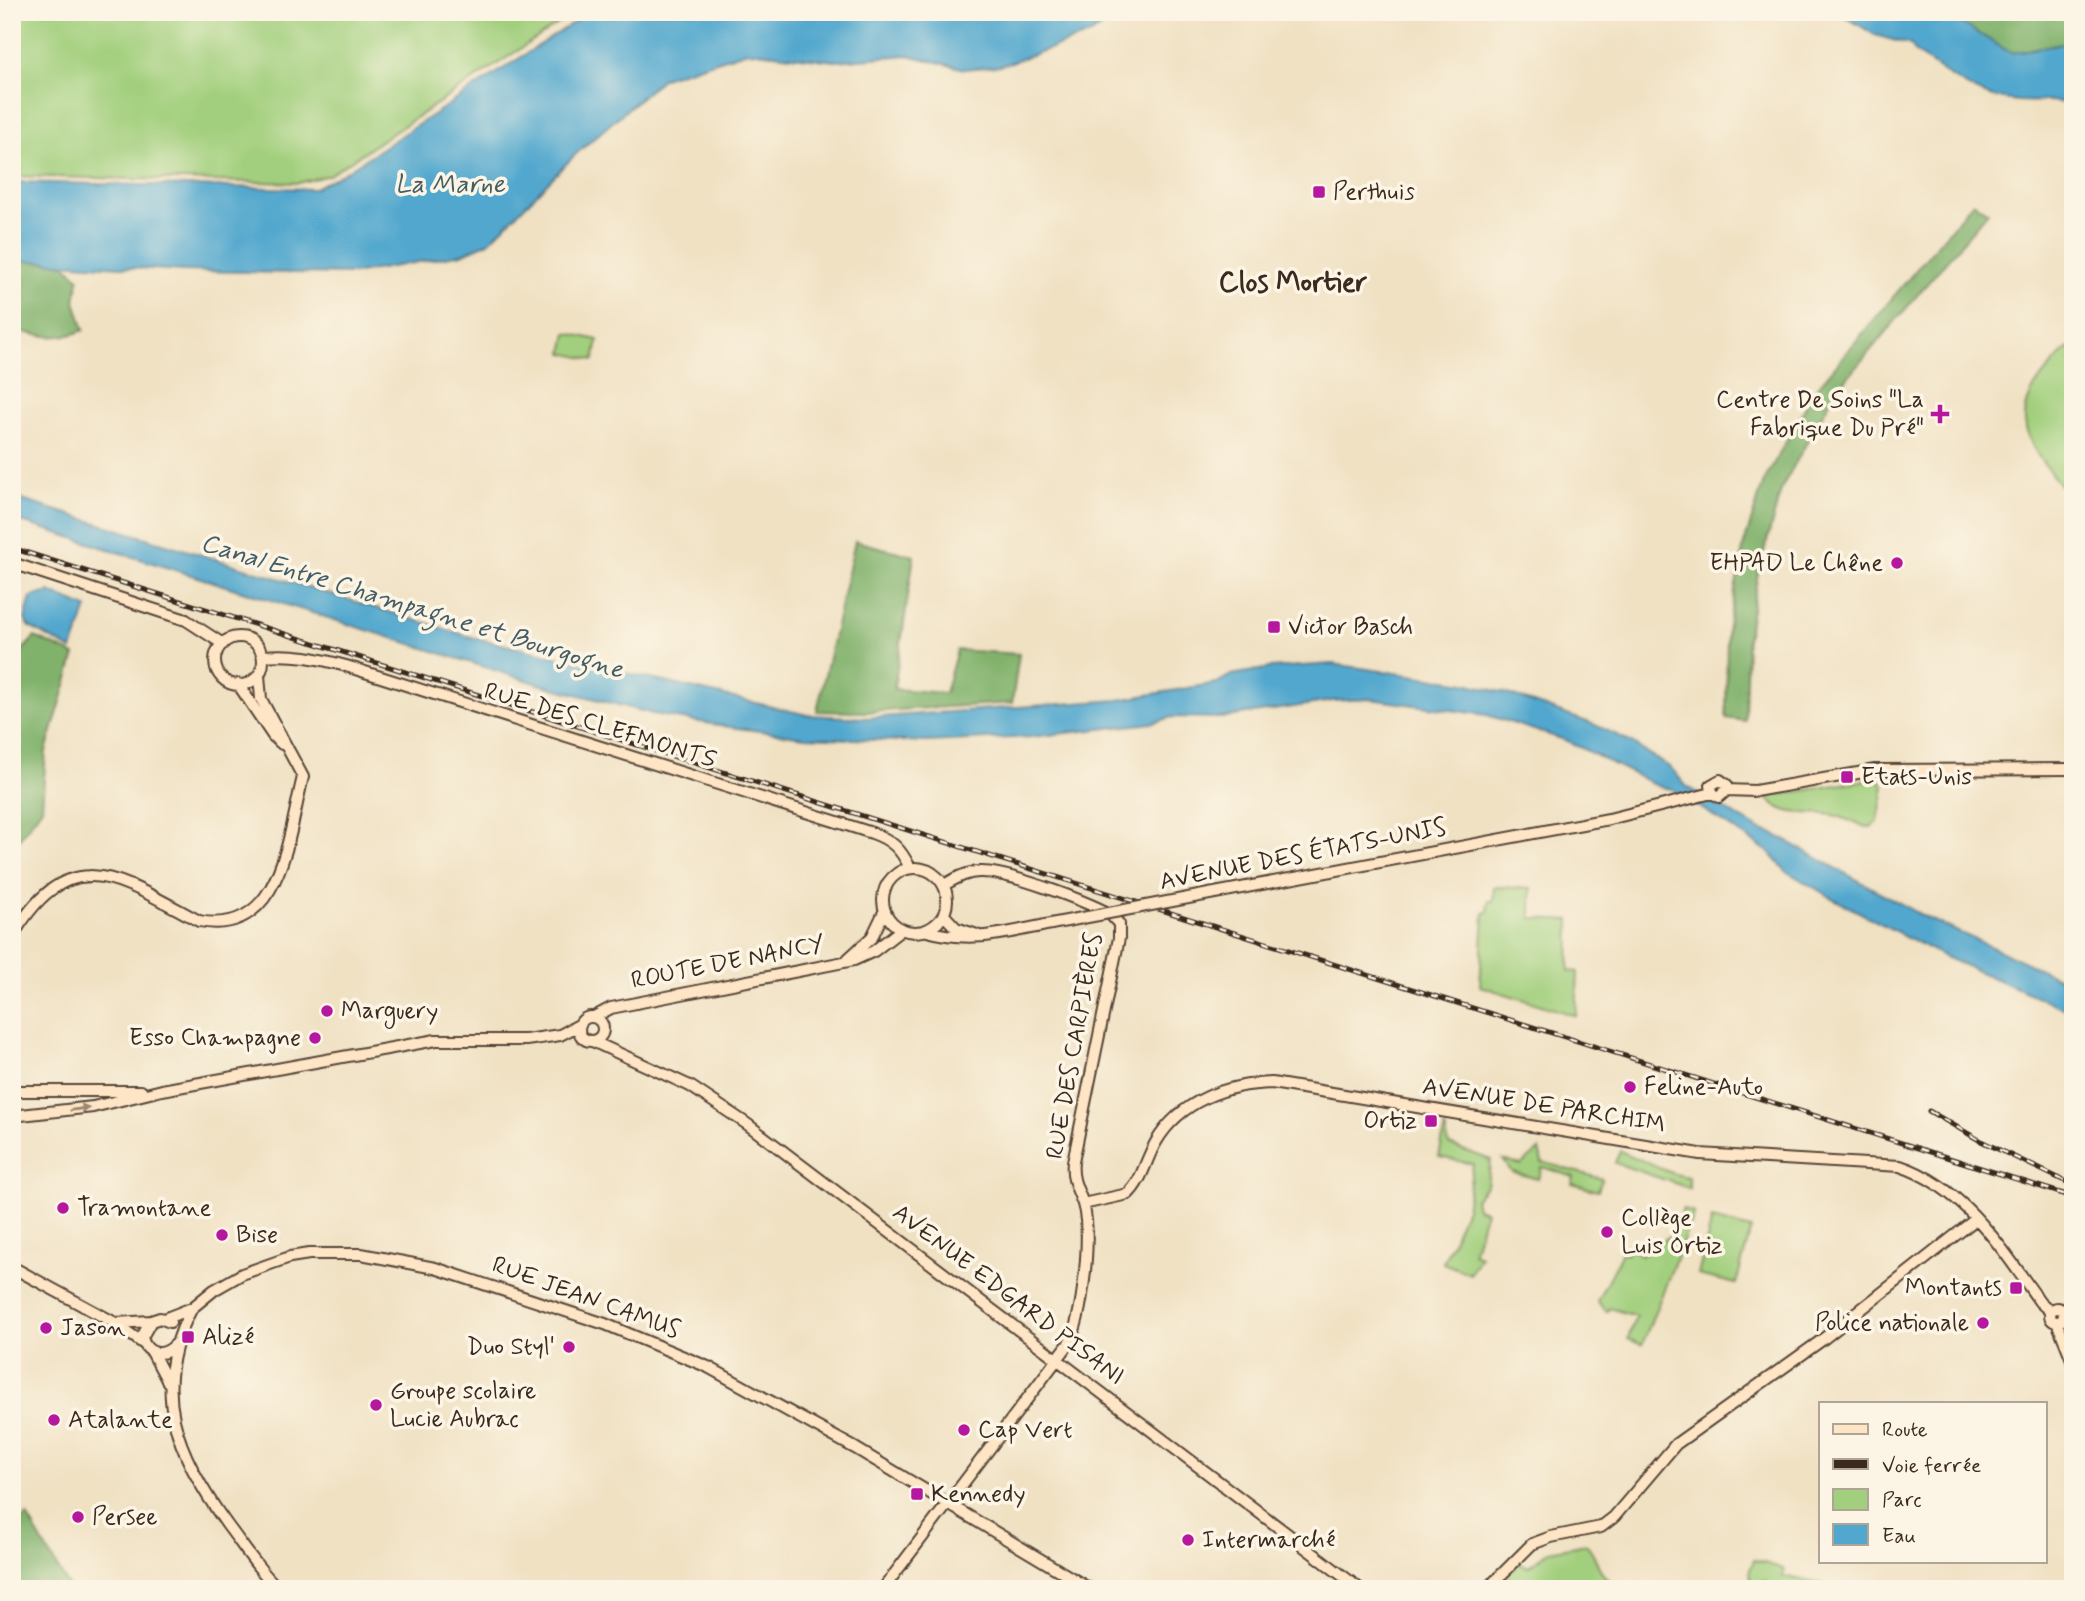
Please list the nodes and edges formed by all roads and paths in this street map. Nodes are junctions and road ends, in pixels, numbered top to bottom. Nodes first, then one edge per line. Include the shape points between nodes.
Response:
1 (12, 563) edge
2 (223, 644) junction
3 (263, 656) junction
4 (258, 675) junction
5 (238, 684) junction
6 (284, 746) junction
7 (2073, 769) edge
8 (910, 868) junction
9 (944, 885) junction
10 (884, 912) junction
11 (944, 915) junction
12 (901, 930) junction
13 (927, 931) junction
14 (12, 937) edge
15 (983, 937) junction
16 (843, 962) junction
17 (621, 1005) junction
18 (594, 1017) junction
19 (602, 1030) junction
20 (584, 1034) junction
21 (618, 1054) junction
22 (162, 1090) junction
23 (12, 1091) edge
24 (12, 1116) edge
25 (1083, 1204) junction
26 (1974, 1216) junction
27 (12, 1267) edge
28 (2073, 1303) edge
29 (192, 1308) junction
30 (2057, 1315) junction
31 (164, 1319) junction
32 (151, 1321) junction
33 (115, 1322) junction
34 (176, 1340) junction
35 (148, 1348) junction
36 (1058, 1358) junction
37 (2073, 1362) edge
38 (168, 1382) junction
39 (946, 1502) junction
40 (279, 1589) edge
41 (883, 1589) edge
42 (1090, 1589) edge
43 (1360, 1589) edge
44 (1487, 1589) edge

1 - 2 street via 186,620
2 - 3 street via 247,638
2 - 5 street via 216,656 218,671 228,682
3 - 4 street
3 - 8 street, RUE DES CLEFMONTS via 312,657 346,666 872,833 889,839
4 - 5 street
4 - 6 street via 261,699
5 - 6 street
6 - 14 street via 303,778 275,881 253,913 224,922 199,921 136,887 104,876 78,876 47,891
7 - 15 street, AVENUE DES ÉTATS-UNIS, bridge via 1875,770 1755,791 1727,790 1725,783 1717,780 1709,794 1631,814
8 - 9 street via 926,870
8 - 10 street via 895,875 885,888
9 - 11 street
9 - 25 street, RUE DES CARPIÈRES via 981,871 1114,916 1120,930 1073,1162 1074,1187
10 - 12 street
10 - 16 street, ROUTE DE NANCY via 872,937
11 - 13 street
11 - 15 street via 956,928
12 - 13 street
12 - 16 street, ROUTE DE NANCY via 874,951
13 - 15 street, AVENUE DES ÉTATS-UNIS via 962,939
16 - 17 street, ROUTE DE NANCY
17 - 18 street, ROUTE DE NANCY
17 - 19 street, ROUTE DE NANCY via 607,1016
18 - 19 street, AVENUE EDGARD PISANI
18 - 20 street, ROUTE DE NANCY via 587,1018
19 - 20 street, ROUTE DE NANCY
19 - 21 street, AVENUE EDGARD PISANI
20 - 21 street, AVENUE EDGARD PISANI
20 - 22 street via 526,1040 436,1040
21 - 36 street, AVENUE EDGARD PISANI via 682,1082 747,1124
22 - 23 street
24 -> 22 street via 93,1107
25 - 26 street, AVENUE DE PARCHIM via 1122,1197 1133,1189 1162,1133 1196,1103 1225,1088 1272,1083 1700,1154 1888,1163 1931,1180
25 - 36 street, RUE DES CARPIÈRES via 1081,1302 1071,1339
26 - 30 street, AVENUE DE PARCHIM via 2040,1302
26 - 44 street via 1822,1340 1676,1444 1601,1527 1532,1544
27 - 33 street
28 - 30 street
29 - 31 street, RUE JEAN CAMUS
29 - 34 street, RUE JEAN CAMUS
29 - 39 street, RUE JEAN CAMUS via 242,1274 299,1255 361,1254 435,1268 605,1324 691,1359
30 - 37 street
31 - 32 street
31 - 34 street via 176,1328
32 - 33 street
32 - 35 street via 143,1331
33 - 35 street
34 - 35 street via 167,1352
34 - 38 street, RUE JEAN CAMUS
35 - 38 street
36 - 39 street, RUE DES CARPIÈRES
36 - 43 street, AVENUE EDGARD PISANI
38 - 40 street via 178,1435 201,1486
39 - 41 street, RUE DES CARPIÈRES
39 - 42 street, RUE JEAN CAMUS

